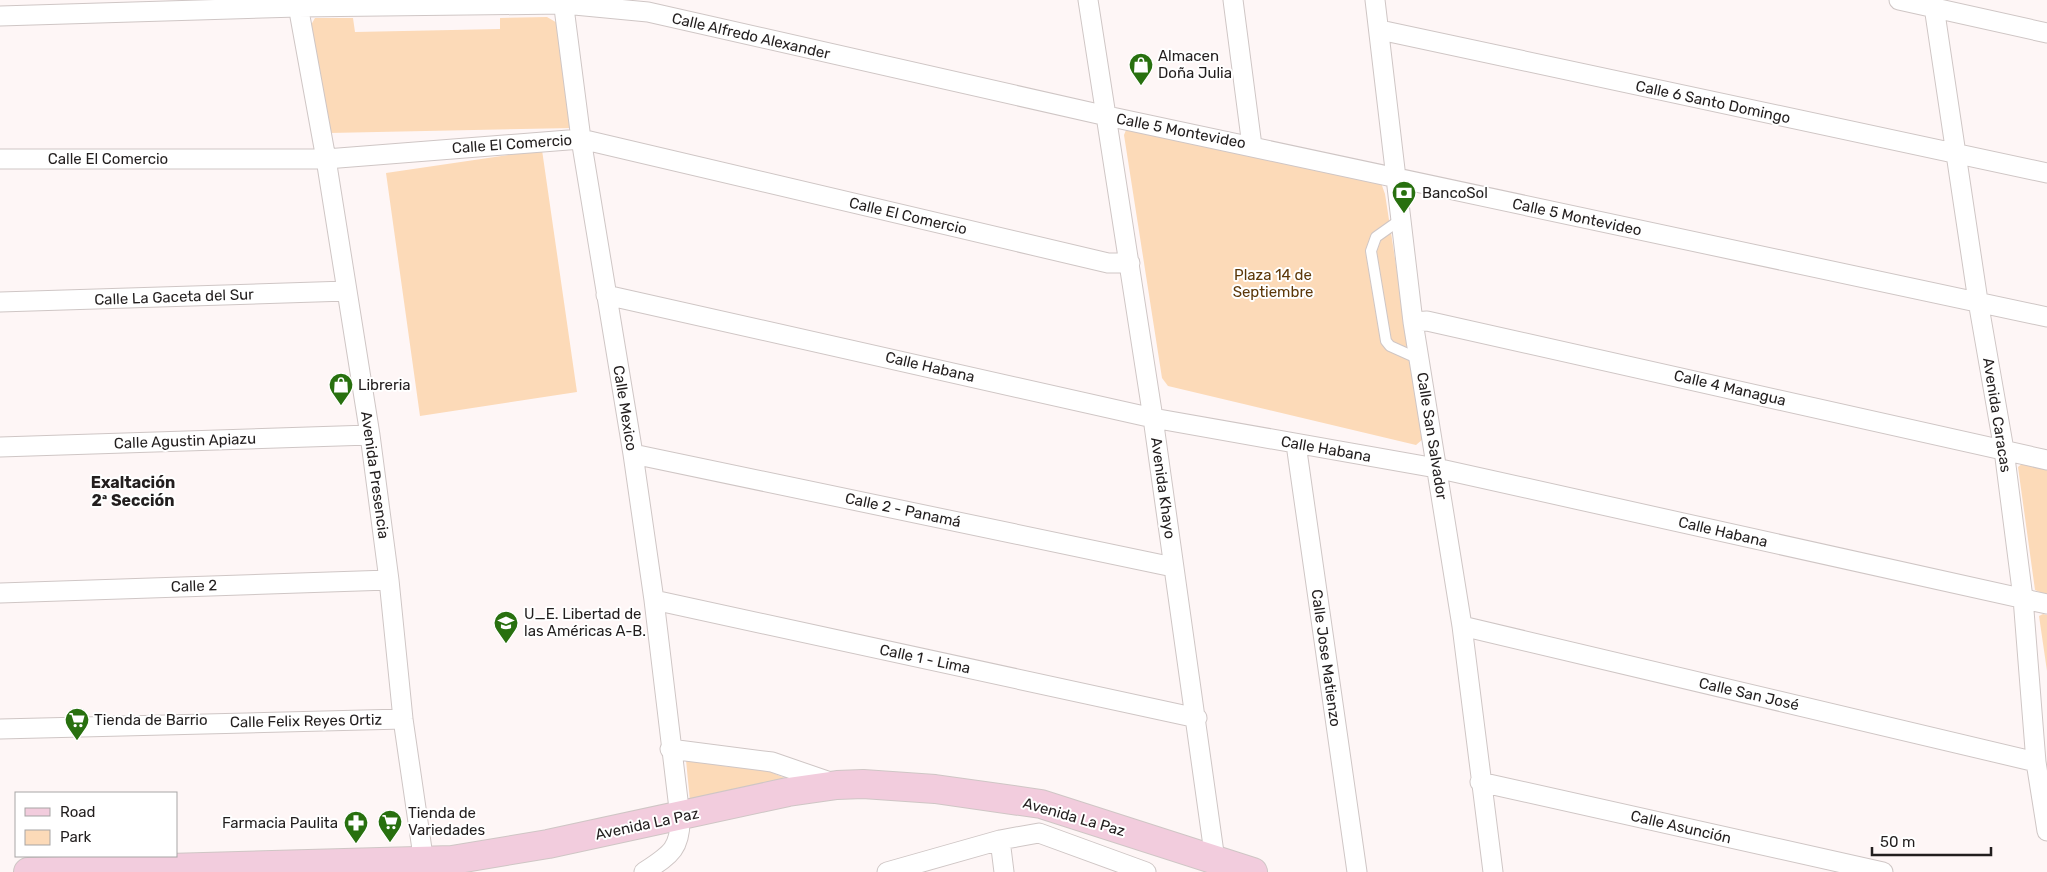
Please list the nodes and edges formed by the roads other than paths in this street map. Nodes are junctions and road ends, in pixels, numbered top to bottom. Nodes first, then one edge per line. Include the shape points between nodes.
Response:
1 (1088, 0) edge
2 (1233, 0) edge
3 (1375, 0) edge
4 (1899, 0) edge
5 (564, 2) edge
6 (297, 4) edge
7 (1934, 4) edge
8 (0, 16) edge
9 (1380, 30) junction
10 (2047, 33) edge
11 (1107, 116) junction
12 (581, 139) junction
13 (1252, 146) junction
14 (1957, 155) junction
15 (0, 159) edge
16 (326, 159) junction
17 (2047, 173) edge
18 (1396, 179) junction
19 (1400, 220) junction
20 (1130, 264) junction
21 (347, 291) junction
22 (606, 294) junction
23 (1978, 301) junction
24 (0, 302) edge
25 (2047, 317) edge
26 (1413, 322) junction
27 (1419, 358) junction
28 (1153, 418) junction
29 (370, 435) junction
30 (1296, 444) junction
31 (0, 447) edge
32 (2004, 450) junction
33 (633, 454) junction
34 (2047, 460) edge
35 (1436, 468) junction
36 (1173, 567) junction
37 (389, 580) junction
38 (0, 593) edge
39 (2024, 598) junction
40 (654, 600) junction
41 (2047, 604) edge
42 (1462, 626) junction
43 (1197, 718) junction
44 (403, 719) junction
45 (0, 729) edge
46 (670, 749) junction
47 (2036, 762) junction
48 (1480, 782) junction
49 (837, 784) junction
50 (680, 817) junction
51 (2047, 831) edge
52 (1000, 840) junction
53 (1215, 860) junction
54 (424, 862) junction
55 (1140, 871) edge
56 (28, 872) edge
57 (644, 872) edge
58 (887, 872) edge
59 (1004, 872) edge
60 (1253, 872) edge
61 (1357, 872) edge
62 (1493, 872) edge
63 (1883, 872) edge

1 - 11 street, Avenida Khayo
2 - 13 street
3 - 9 street, Calle San Salvador
4 - 7 street
5 - 6 street, Calle Alfredo Alexander
5 - 11 street, Calle Alfredo Alexander via 648,12
5 - 12 street, Calle Mexico
6 - 8 street, Calle Alfredo Alexander
6 - 16 street, Avenida Presencia
7 - 10 street
7 - 14 street, Avenida Caracas
9 - 14 street, Calle 6 Santo Domingo
9 - 18 street, Calle San Salvador
11 - 13 street, Calle 5 Montevideo
11 - 20 street, Avenida Khayo
12 - 16 street, Calle El Comercio
12 - 20 street, Calle El Comercio via 1108,263
12 - 22 street, Calle Mexico
13 - 18 street, Calle 5 Montevideo
14 - 17 street, Calle 6 Santo Domingo
14 - 23 street, Avenida Caracas
15 - 16 street, Calle El Comercio
16 - 21 street, Avenida Presencia
18 - 19 street, Calle San Salvador
18 - 23 street, Calle 5 Montevideo
19 - 26 street, Calle San Salvador
19 - 27 lane via 1376,237 1371,251 1386,341 1390,346
20 - 28 street, Avenida Khayo
21 - 24 street, Calle La Gaceta del Sur
21 - 29 street, Avenida Presencia
22 - 28 street, Calle Habana
22 - 33 street, Calle Mexico
23 - 25 street, Calle 5 Montevideo
23 - 32 street, Avenida Caracas
26 - 27 street, Calle San Salvador
26 - 32 street, Calle 4 Managua via 1427,321
27 - 35 street, Calle San Salvador
28 - 30 street, Calle Habana
28 - 36 street, Avenida Khayo
29 - 31 street, Calle Agustin Apiazu
29 - 37 street, Avenida Presencia
30 - 35 street, Calle Habana
30 - 61 street, Calle Jose Matienzo
32 - 34 street, Calle 4 Managua
32 - 39 street, Avenida Caracas
33 - 36 street, Calle 2 - Panamá
33 - 40 street, Calle Mexico
35 - 39 street, Calle Habana
35 - 42 street, Calle San Salvador
36 - 43 street, Avenida Khayo
37 - 38 street, Calle 2
37 - 44 street, Avenida Presencia
39 - 41 street, Calle Habana
39 - 47 street, Avenida Caracas
40 - 43 street, Calle 1 - Lima
40 - 46 street, Calle Mexico
42 - 47 street, Calle San José
42 - 48 street, Calle San Salvador
43 - 53 street, Avenida Khayo
44 - 45 street, Calle Felix Reyes Ortiz
44 - 54 street, Avenida Presencia
46 - 49 street via 772,762
46 - 50 street, Calle Mexico
47 - 51 street, Avenida Caracas
48 - 62 street, Calle San Salvador
48 - 63 street, Calle Asunción
49 - 50 main road, Avenida La Paz
49 - 53 main road, Avenida La Paz via 935,789 1041,804
50 - 54 main road, Avenida La Paz via 548,844
50 - 57 street, Calle Mexico via 677,846
52 - 55 street, Avenida La Paz via 1038,834 1057,838
52 - 58 street, Avenida La Paz
52 - 59 street
53 - 60 main road, Avenida La Paz
54 - 56 main road, Avenida La Paz

